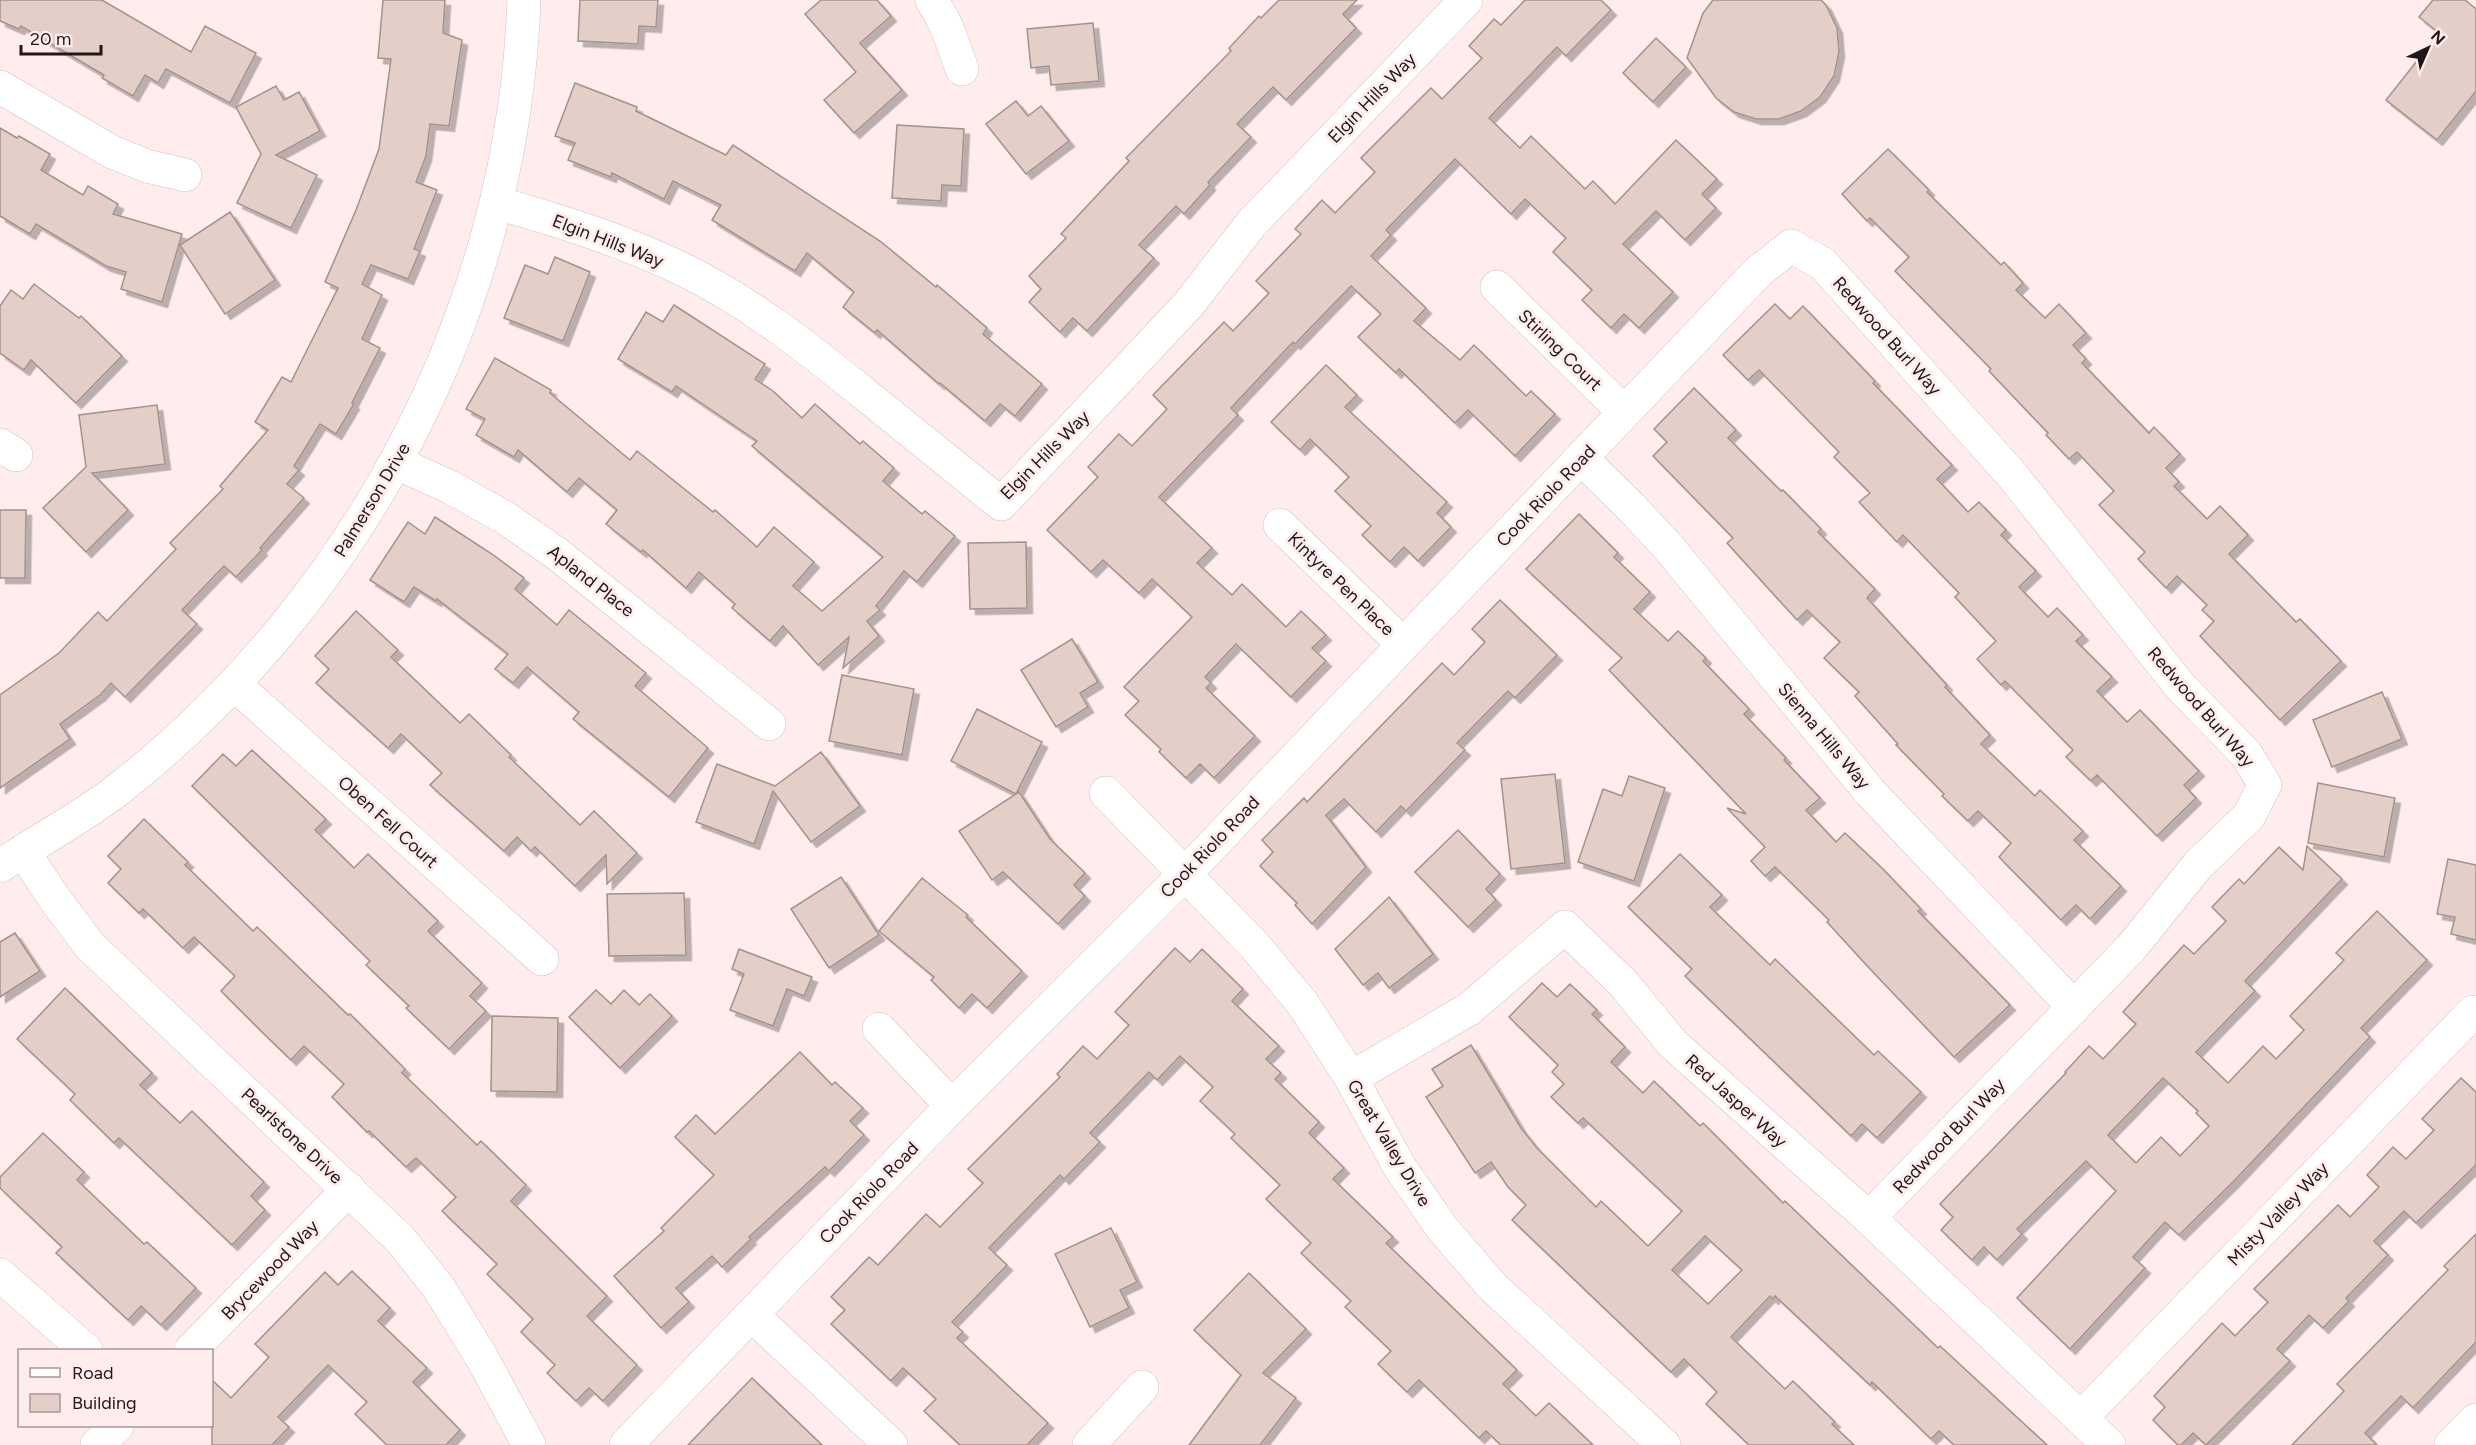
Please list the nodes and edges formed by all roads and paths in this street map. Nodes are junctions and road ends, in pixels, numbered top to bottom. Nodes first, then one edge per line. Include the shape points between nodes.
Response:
1 (524, 0) edge
2 (932, 0) edge
3 (1466, 0) edge
4 (962, 69) dead end
5 (0, 87) edge
6 (185, 174) dead end
7 (497, 203) junction
8 (1791, 246) joint
9 (1497, 287) dead end
10 (1624, 412) junction
11 (1582, 459) junction
12 (397, 463) junction
13 (1280, 525) dead end
14 (1402, 643) junction
15 (234, 684) junction
16 (770, 724) dead end
17 (1106, 793) dead end
18 (11, 859) edge
19 (1185, 874) junction
20 (542, 959) dead end
21 (2074, 1008) junction
22 (2476, 1015) edge
23 (879, 1029) dead end
24 (1351, 1078) junction
25 (952, 1106) junction
26 (349, 1189) junction
27 (1869, 1218) junction
28 (0, 1275) edge
29 (752, 1315) junction
30 (85, 1349) edge
31 (192, 1349) edge
32 (1142, 1387) dead end
33 (2081, 1418) junction
34 (2476, 1420) edge
35 (115, 1427) edge
36 (97, 1445) edge
37 (530, 1445) edge
38 (626, 1445) edge
39 (891, 1445) edge
40 (1089, 1445) edge
41 (1664, 1445) edge
42 (2109, 1445) edge
43 (2451, 1445) edge

1 - 7 street, Palmerson Drive via 512,128
2 - 4 street
3 - 7 street, Elgin Hills Way via 1251,224 1189,304 1001,504 801,342 732,297 623,243
5 - 6 street via 112,152 147,166
7 - 12 street, Palmerson Drive via 473,288 440,374
8 - 10 street, Cook Riolo Road via 1759,271
8 - 21 street, Redwood Burl Way via 1823,264 2012,475 2180,686 2246,754 2265,785 2249,816 2198,865 2131,948
9 - 10 street, Stirling Court
10 - 11 street, Cook Riolo Road
11 - 14 street, Cook Riolo Road
11 - 21 street, Sienna Hills Way via 1669,548 1870,792
12 - 15 street, Palmerson Drive via 311,595
12 - 16 street, Apland Place via 504,517 556,553
13 - 14 street, Kintyre Pen Place
14 - 19 street, Cook Riolo Road
15 - 18 street, Palmerson Drive via 118,789
15 - 20 street, Oben Fell Court
17 - 19 street, Great Valley Drive
18 - 26 street, Pearlstone Drive via 54,898 90,946
19 - 24 street, Great Valley Drive via 1255,946 1303,1004
19 - 25 street, Cook Riolo Road
21 - 27 street, Redwood Burl Way
22 - 33 street, Misty Valley Way via 2474,1012
23 - 25 street
24 - 27 street, Red Jasper Way via 1469,1009 1565,927 1623,983 1673,1044
24 - 41 street, Great Valley Drive via 1399,1166 1442,1228 1492,1286
25 - 29 street, Cook Riolo Road
26 - 31 street, Brycewood Way
26 - 37 street, Pearlstone Drive via 400,1239 440,1288
27 - 33 street, Red Jasper Way
28 - 30 street
29 - 38 street, Cook Riolo Road
29 - 39 street
32 - 40 street
33 - 42 street, Red Jasper Way
34 - 43 street
35 - 36 street

